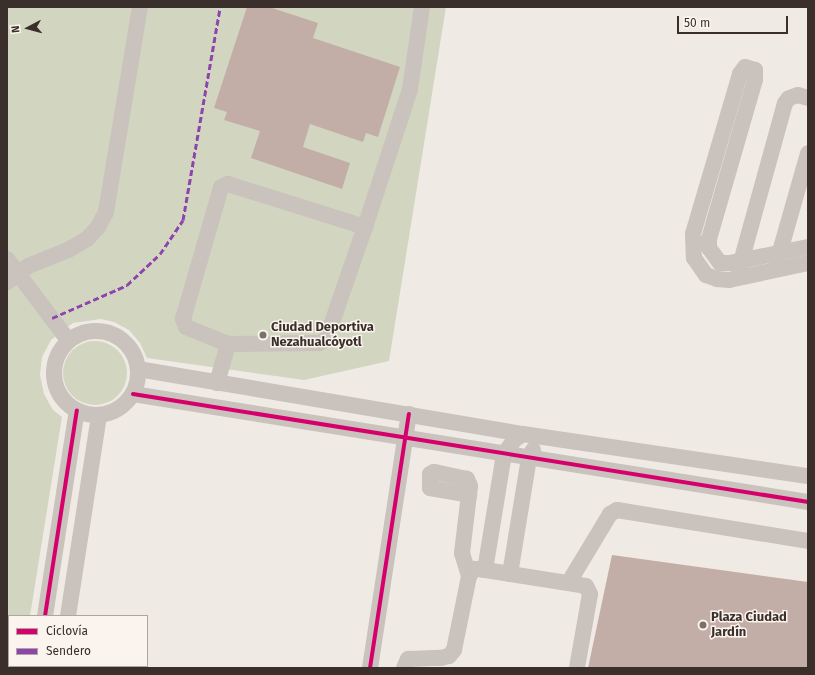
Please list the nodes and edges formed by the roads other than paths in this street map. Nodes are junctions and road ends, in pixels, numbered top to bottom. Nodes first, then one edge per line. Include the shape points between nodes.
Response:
1 (132, 7) edge
2 (140, 7) edge
3 (422, 7) edge
4 (808, 98) edge
5 (808, 154) edge
6 (366, 227) junction
7 (66, 247) junction
8 (808, 247) edge
9 (779, 253) junction
10 (7, 259) edge
11 (740, 261) junction
12 (808, 263) edge
13 (776, 270) junction
14 (7, 272) edge
15 (738, 278) junction
16 (7, 282) edge
17 (68, 340) junction
18 (228, 344) junction
19 (138, 369) junction
20 (217, 382) junction
21 (133, 394) junction
22 (77, 410) junction
23 (409, 414) junction
24 (99, 415) junction
25 (523, 434) junction
26 (544, 437) junction
27 (406, 438) junction
28 (504, 454) junction
29 (529, 458) junction
30 (808, 476) edge
31 (469, 495) dead end
32 (808, 502) edge
33 (808, 540) edge
34 (485, 570) junction
35 (510, 574) junction
36 (469, 576) junction
37 (569, 582) junction
38 (45, 615) edge
39 (68, 615) edge
40 (370, 668) edge
41 (404, 668) edge
42 (577, 668) edge

1 - 7 street via 99,210 83,231
2 - 7 street via 106,212 98,227 87,239
3 - 6 street via 410,89
4 - 11 street via 798,95 789,98 785,104
5 - 9 street
6 - 18 street via 326,340 319,343
6 - 18 street via 228,184 221,187 183,319 186,327
7 - 14 street via 24,258
7 - 16 street, bridge via 28,266
8 - 9 street
9 - 11 street
9 - 13 street
10 - 17 street
11 - 15 street
11 - 15 street via 720,263 709,248 709,239 749,71 693,234 692,246 694,258 706,275 717,279
12 - 13 street
13 - 15 street
17 - 19 street via 92,330 106,331 128,345
17 - 22 street via 55,363 54,376 57,389 64,400
18 - 20 street
19 - 20 street
19 - 21 street
20 - 23 street
21 - 24 street via 118,409
21 - 27 street
22 - 24 street
22 - 38 street
23 - 25 street
23 - 27 street
24 - 39 street
25 - 26 street
25 - 28 street via 514,440
26 - 29 street
26 - 30 street
27 - 28 street
27 - 40 street
28 - 29 street
28 - 34 street
29 - 32 street
29 - 35 street
31 - 36 street via 462,553
33 - 37 street via 617,510 610,514
34 - 35 street
34 - 36 street via 474,570
35 - 37 street
36 - 41 street via 454,650 449,656 441,658 408,659
37 - 42 street via 586,586 590,594

